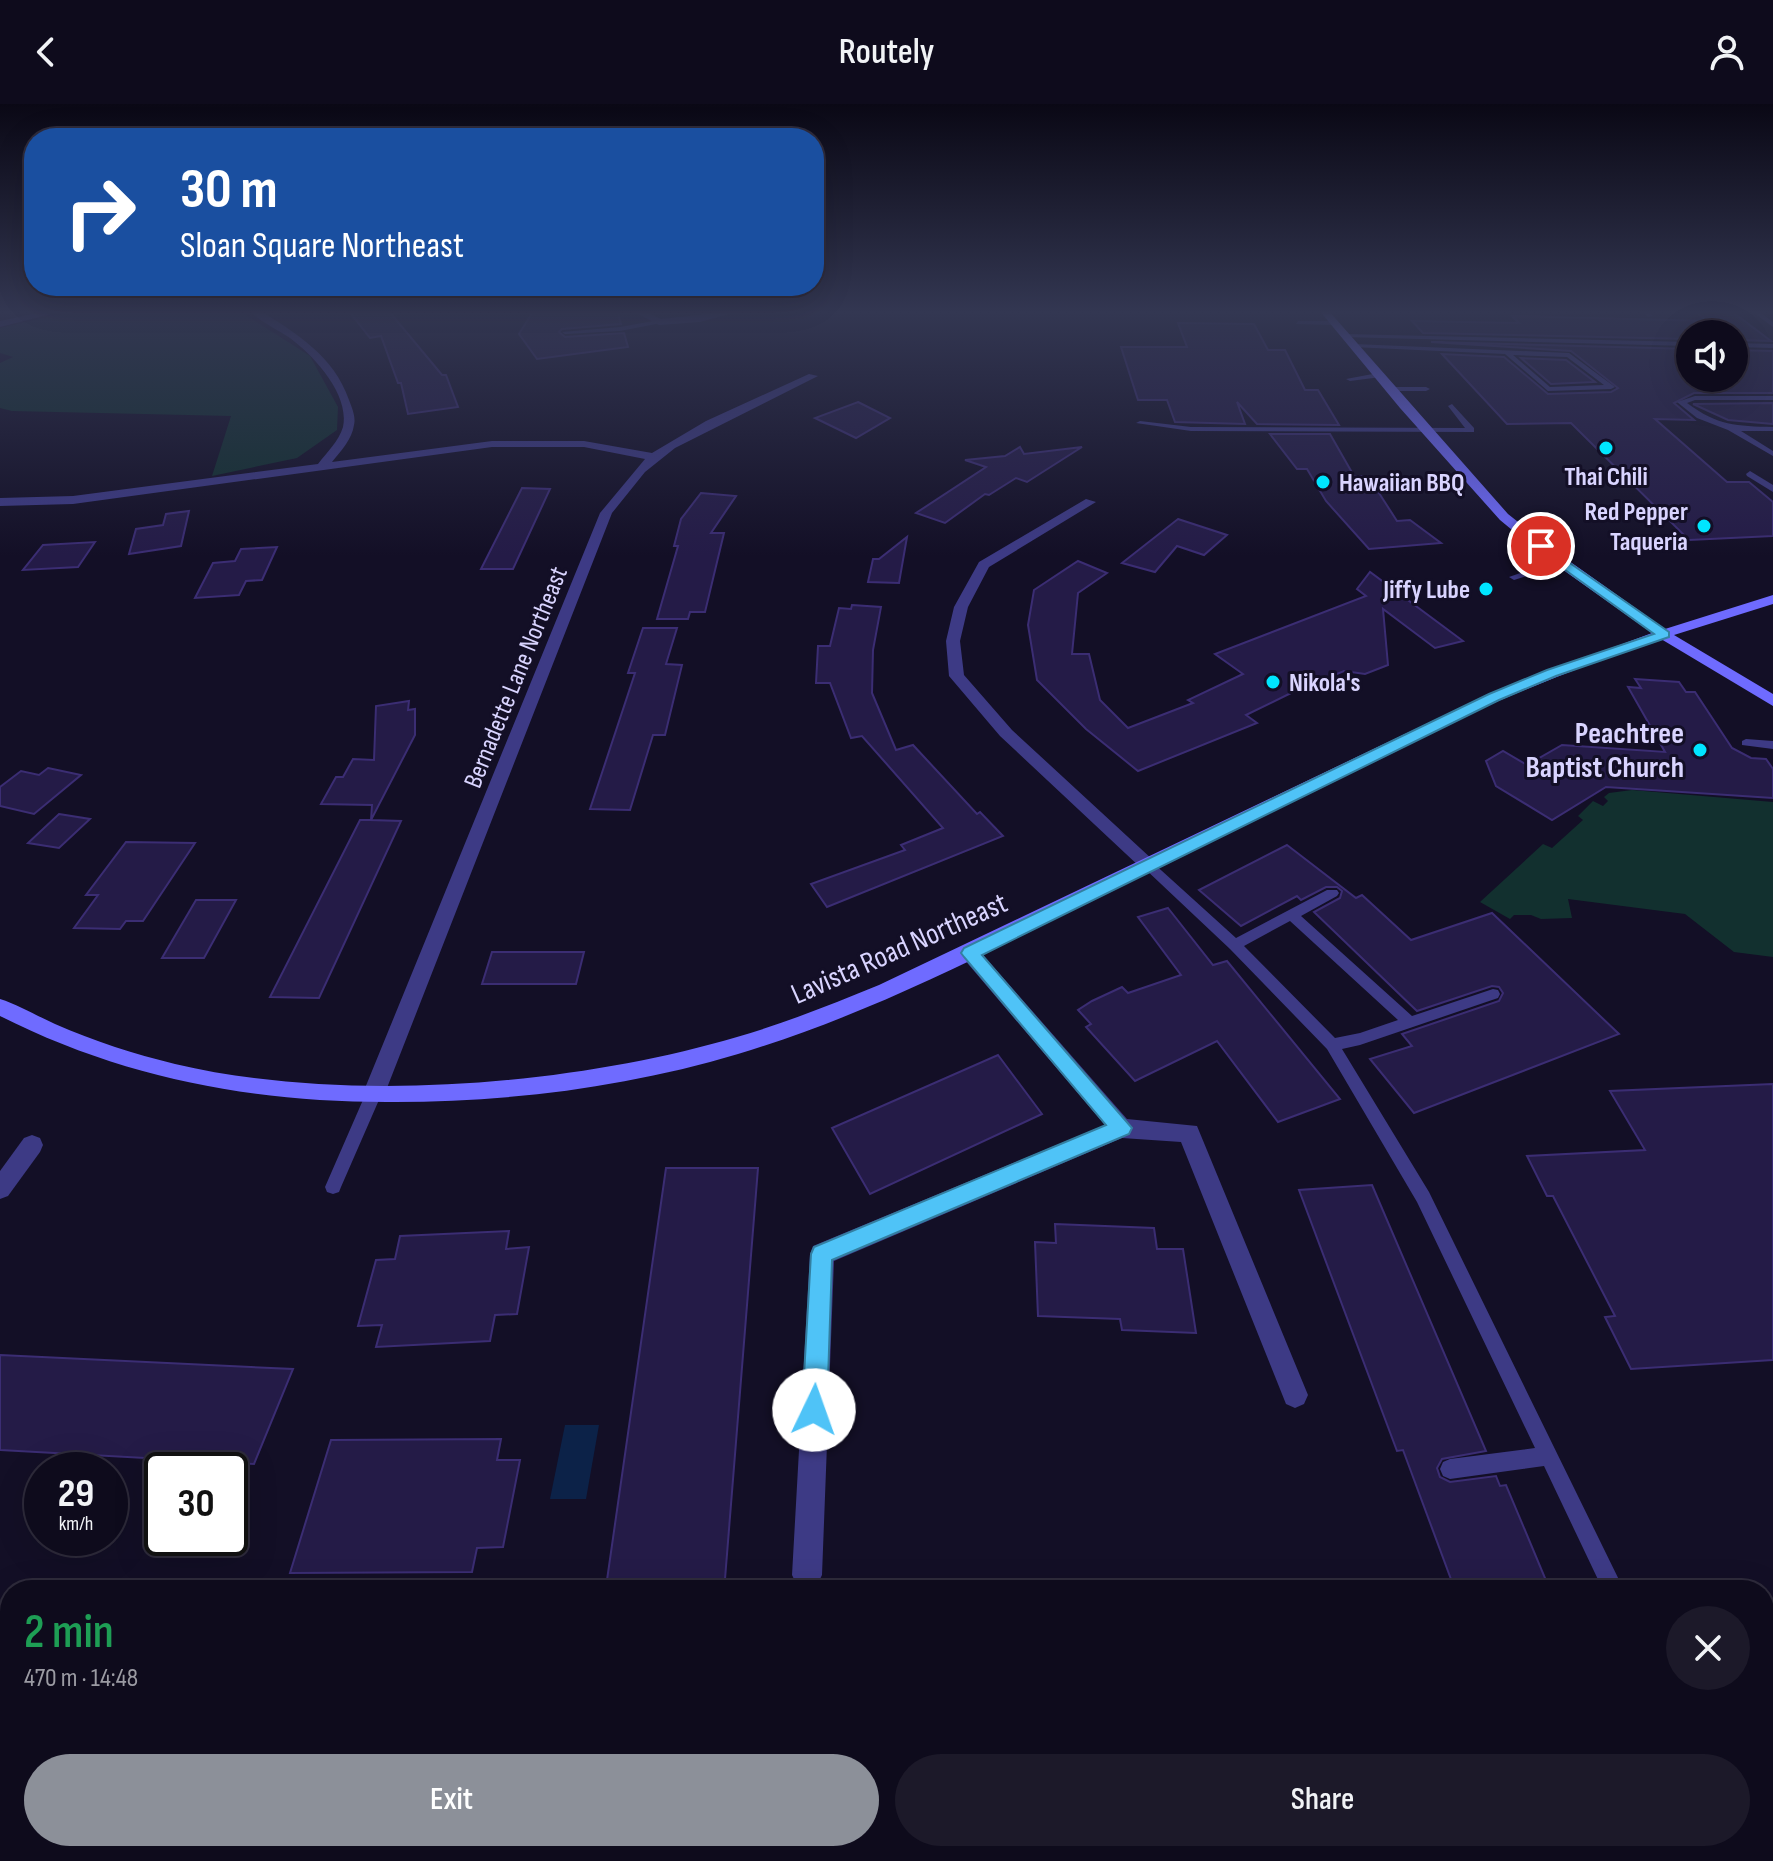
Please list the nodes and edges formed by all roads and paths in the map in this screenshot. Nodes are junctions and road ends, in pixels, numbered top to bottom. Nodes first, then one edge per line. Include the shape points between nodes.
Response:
1 (342, 392) edge
2 (780, 392) edge
3 (1393, 392) edge
4 (1773, 398) edge
5 (1452, 406) dead end
6 (1140, 423) dead end
7 (1731, 428) junction
8 (1773, 429) edge
9 (1425, 430) junction
10 (1773, 454) edge
11 (655, 457) junction
12 (324, 464) junction
13 (1750, 474) dead end
14 (1773, 489) edge
15 (0, 502) edge
16 (1090, 502) dead end
17 (1561, 562) junction
18 (1514, 577) dead end
19 (1773, 599) edge
20 (1664, 635) junction
21 (1773, 701) edge
22 (1746, 743) dead end
23 (1773, 745) edge
24 (1147, 864) junction
25 (1332, 893) dead end
26 (1292, 915) junction
27 (1235, 945) junction
28 (970, 953) junction
29 (1493, 994) dead end
30 (0, 1007) edge
31 (1409, 1022) junction
32 (1332, 1045) junction
33 (374, 1093) junction
34 (1121, 1128) junction
35 (32, 1145) dead end
36 (333, 1187) dead end
37 (0, 1189) edge
38 (1295, 1395) dead end
39 (1549, 1456) junction
40 (1450, 1469) dead end
41 (807, 1575) dead end
42 (1609, 1580) edge

1 - 12 street via 350,423
2 - 11 street, Bernadette Lane Northeast
3 - 9 main road
4 - 7 lane via 1681,402
5 - 9 lane via 1471,430
6 - 9 lane via 1191,429
7 - 8 lane
7 - 10 lane
9 - 17 main road via 1504,517
11 - 12 street via 584,444 525,442
11 - 33 street, Bernadette Lane Northeast via 606,513
12 - 15 street via 73,500
13 - 14 lane
16 - 24 street via 984,565 961,607 953,641 957,676 1006,733
17 - 18 lane
17 - 20 main road
19 - 20 main road, Lavista Road Northeast
20 - 21 main road
20 - 24 main road, Lavista Road Northeast via 1494,697
22 - 23 lane
24 - 27 lane
24 - 28 main road, Lavista Road Northeast
25 - 26 lane
26 - 27 lane
26 - 31 lane
27 - 32 lane
28 - 33 main road, Lavista Road Northeast via 800,1025 665,1063 502,1088
28 - 34 street
29 - 31 lane
30 - 33 main road, Lavista Road Northeast via 81,1045 206,1079
31 - 32 lane
32 - 39 lane via 1423,1197
33 - 36 lane
34 - 38 street via 1189,1133
34 - 41 street via 822,1254
35 - 37 street
39 - 40 lane
39 - 42 lane

